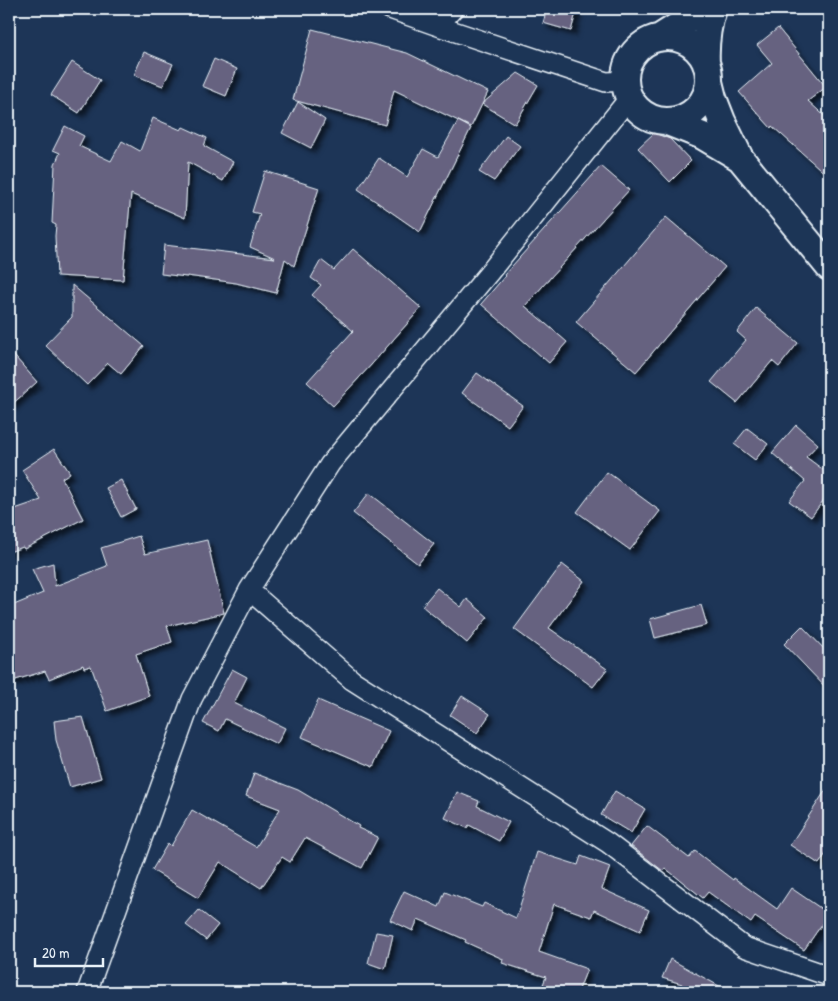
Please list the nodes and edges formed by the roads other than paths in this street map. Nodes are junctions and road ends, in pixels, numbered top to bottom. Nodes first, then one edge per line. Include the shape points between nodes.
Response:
1 (390, 9) edge
2 (453, 9) edge
3 (701, 9) edge
4 (714, 9) edge
5 (438, 26) junction
6 (659, 38) junction
7 (708, 73) junction
8 (628, 89) junction
9 (665, 121) junction
10 (740, 158) junction
11 (829, 267) edge
12 (249, 590) junction
13 (829, 976) edge
14 (87, 992) edge

1 - 5 street
2 - 5 street
3 - 6 main road
4 - 7 main road via 706,39
5 - 8 street
6 - 7 main road via 670,37 690,44 699,51
6 - 8 main road via 648,41 632,56 625,76
7 - 9 main road via 707,92 695,110 676,120
7 - 10 main road via 713,98
8 - 9 main road via 636,107 644,114
8 - 12 street via 489,273 330,464
9 - 10 main road via 703,136
10 - 11 main road
12 - 13 street via 352,680 608,844 744,947
12 - 14 street via 192,699

